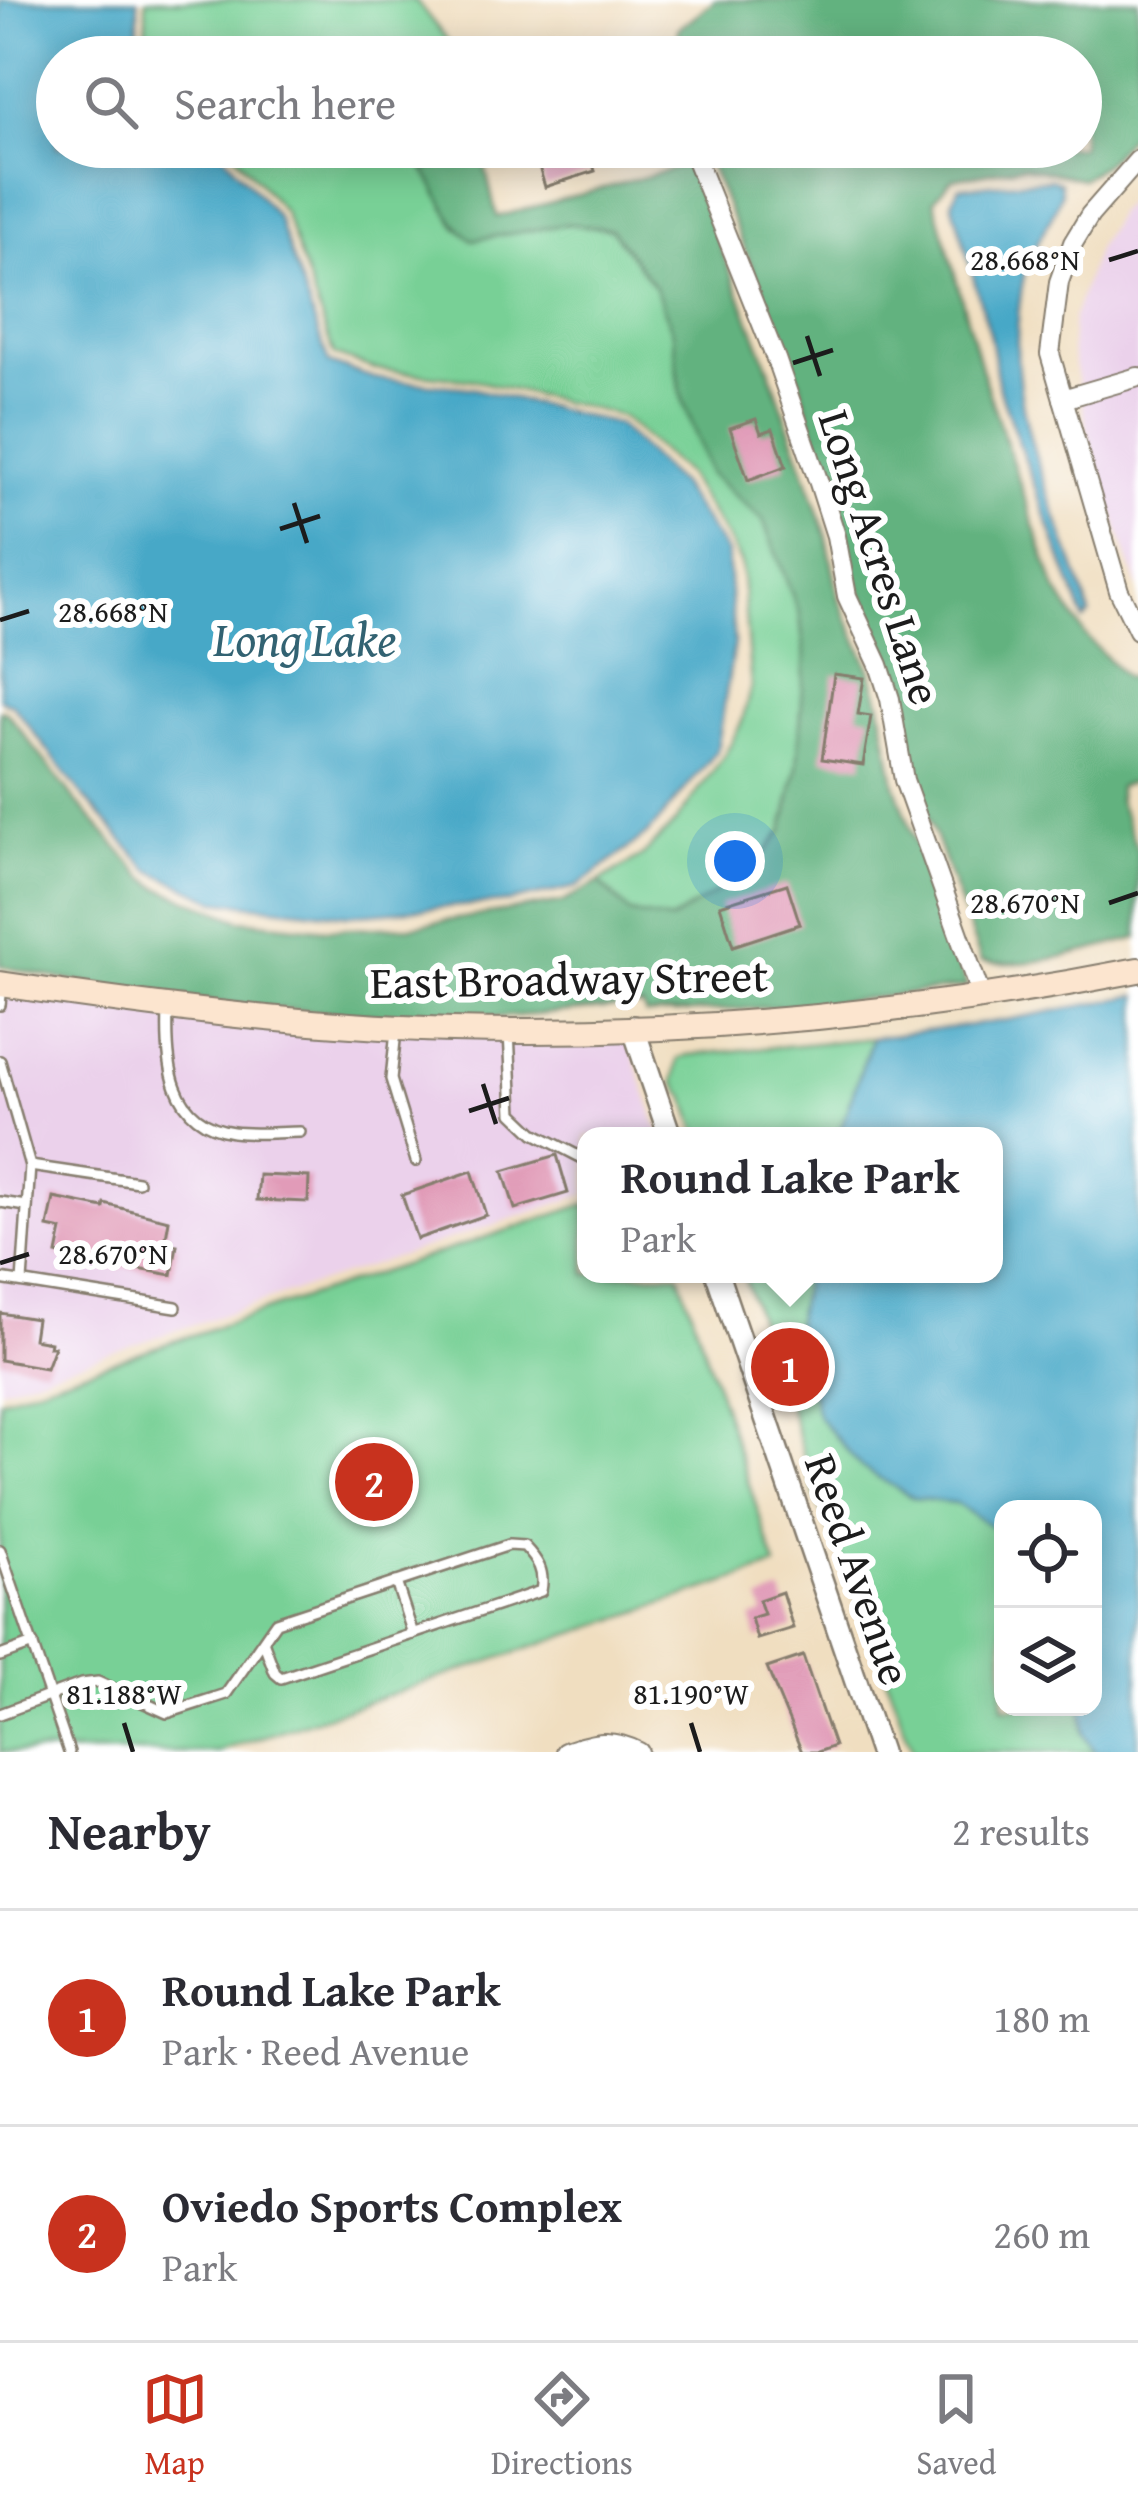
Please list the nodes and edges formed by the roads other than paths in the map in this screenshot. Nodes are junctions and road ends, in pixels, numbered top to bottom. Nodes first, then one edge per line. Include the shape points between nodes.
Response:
1 (1138, 160) edge
2 (700, 168) edge
3 (1138, 377) edge
4 (1063, 399) junction
5 (1138, 630) edge
6 (1138, 970) edge
7 (1, 991) edge
8 (981, 996) junction
9 (168, 1006) junction
10 (396, 1026) junction
11 (633, 1027) junction
12 (509, 1029) junction
13 (0, 1060) edge
14 (667, 1127) edge
15 (300, 1132) dead end
16 (577, 1155) edge
17 (416, 1161) dead end
18 (30, 1166) junction
19 (138, 1183) dead end
20 (0, 1202) edge
21 (27, 1206) junction
22 (0, 1279) edge
23 (22, 1282) junction
24 (720, 1283) edge
25 (176, 1307) dead end
26 (0, 1550) edge
27 (396, 1582) junction
28 (412, 1634) junction
29 (263, 1641) junction
30 (33, 1644) junction
31 (0, 1656) edge
32 (51, 1696) junction
33 (0, 1714) edge
34 (69, 1752) edge
35 (565, 1752) edge
36 (639, 1752) edge
37 (880, 1752) edge

1 - 4 street via 1090,215 1059,282 1050,354
2 - 8 street, Long Acres Lane via 819,483 848,596 890,699 904,780
3 - 4 street
4 - 5 street via 1118,591
6 - 8 main road, East Broadway Street
7 - 9 main road, East Broadway Street
8 - 11 main road, East Broadway Street
9 - 10 main road, East Broadway Street
9 - 15 lane via 166,1063 180,1099 229,1132
10 - 12 main road, East Broadway Street
10 - 17 lane via 391,1079
11 - 12 main road, East Broadway Street
11 - 14 street
12 - 16 lane via 513,1113
13 - 18 lane
18 - 19 lane
18 - 21 lane
20 - 21 lane
21 - 23 lane
22 - 23 lane
23 - 25 lane
24 - 37 street, Reed Avenue
26 - 30 lane
27 - 28 lane
27 - 28 lane via 508,1545 524,1546 538,1561 541,1592
27 - 29 lane via 276,1622
28 - 29 lane via 281,1678
29 - 32 lane via 226,1694 167,1713 98,1682
30 - 31 lane
30 - 32 lane
32 - 33 lane
32 - 34 lane
35 - 36 street via 619,1742

